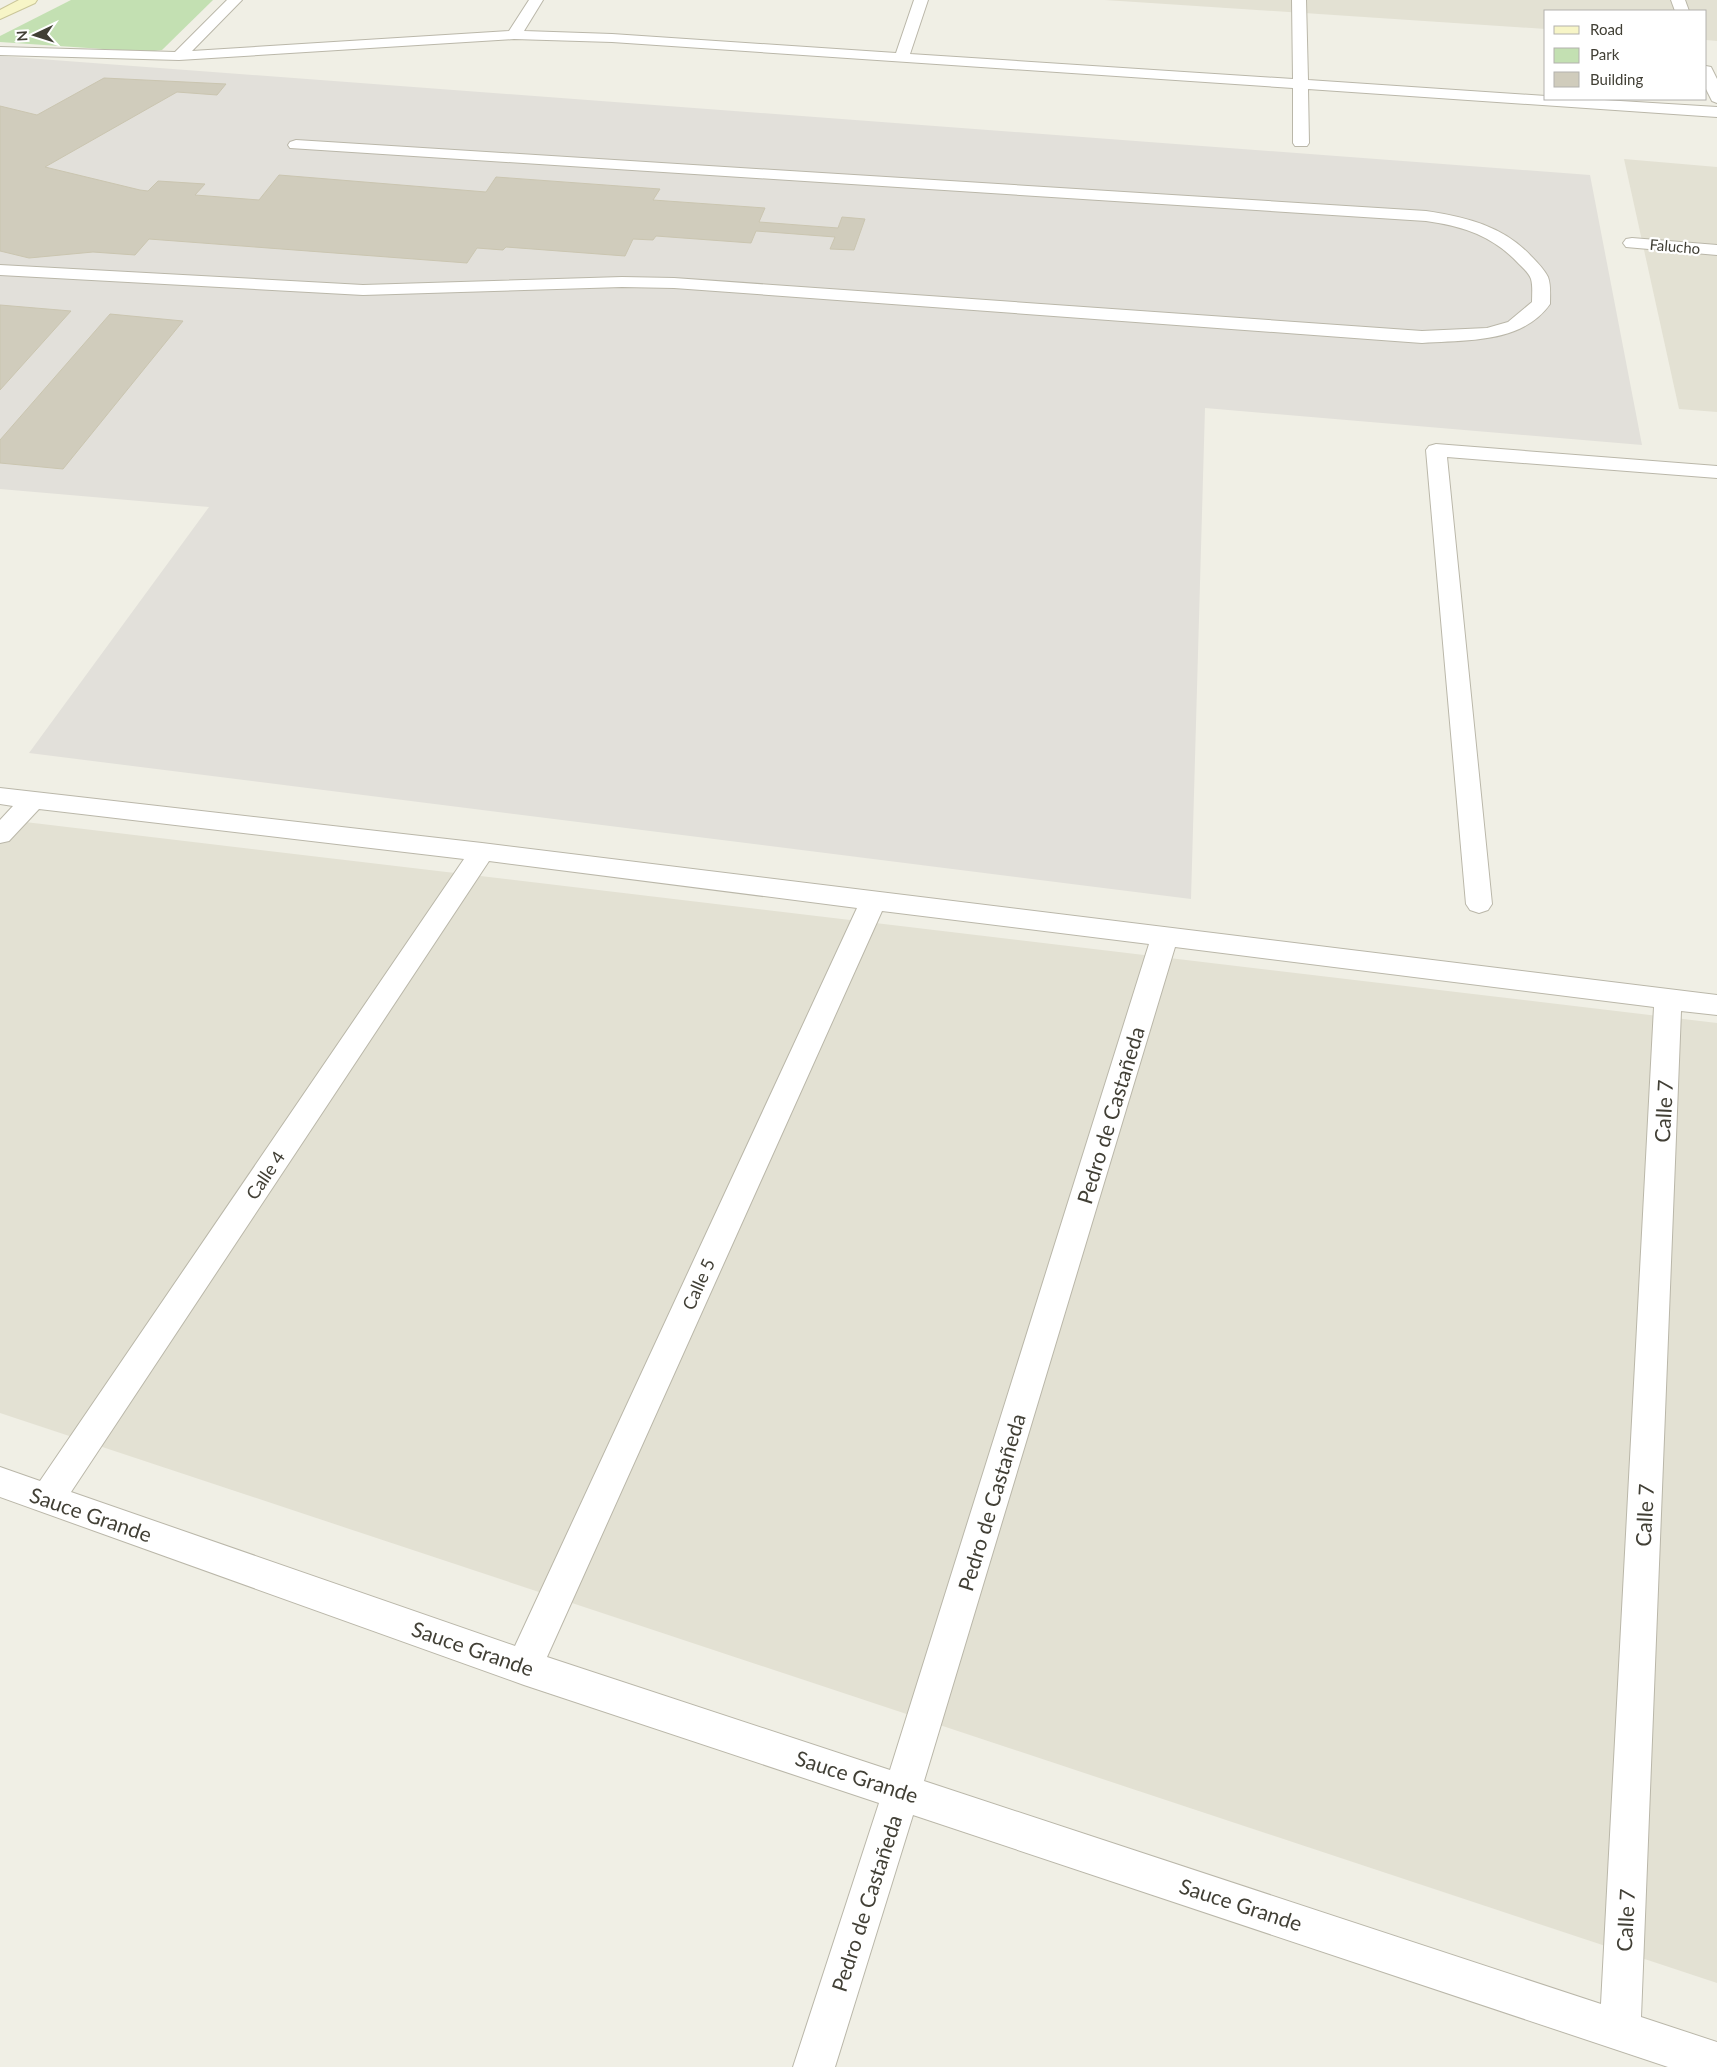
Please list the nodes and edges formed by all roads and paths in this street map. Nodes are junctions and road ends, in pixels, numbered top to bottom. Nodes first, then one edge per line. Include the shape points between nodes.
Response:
1 (30, 0) edge
2 (235, 0) edge
3 (536, 0) edge
4 (921, 0) edge
5 (1299, 0) edge
6 (0, 15) edge
7 (514, 35) junction
8 (0, 51) edge
9 (179, 56) junction
10 (901, 58) junction
11 (1707, 73) edge
12 (1300, 84) junction
13 (1717, 98) edge
14 (1717, 112) edge
15 (1301, 143) dead end
16 (296, 144) dead end
17 (1632, 243) dead end
18 (1717, 250) edge
19 (0, 270) edge
20 (1717, 472) edge
21 (0, 796) edge
22 (33, 800) junction
23 (0, 835) edge
24 (482, 852) junction
25 (873, 901) junction
26 (1479, 904) dead end
27 (1165, 936) junction
28 (1668, 1000) junction
29 (1717, 1005) edge
30 (0, 1482) edge
31 (48, 1498) junction
32 (524, 1667) junction
33 (902, 1791) junction
34 (1620, 2031) junction
35 (1717, 2063) edge
36 (814, 2067) edge

1 - 6 main road
2 - 9 street
3 - 7 street
4 - 10 street
5 - 12 street
7 - 9 street
7 - 10 street via 612,38
8 - 9 street
10 - 12 street
11 - 13 street
12 - 14 street
12 - 15 street
16 - 19 street via 1443,218 1496,234 1518,250 1539,277 1541,304 1514,326 1488,333 1422,337 674,283 363,290
17 - 18 street, Falucho
20 - 26 street via 1436,450
21 - 22 street
22 - 23 street
22 - 24 street
24 - 25 street
24 - 31 street, Calle 4
25 - 27 street
25 - 32 street, Calle 5
27 - 28 street
27 - 33 street, Pedro de Castañeda
28 - 29 street
28 - 34 street, Calle 7
30 - 31 street, Sauce Grande
31 - 32 street, Sauce Grande
32 - 33 street, Sauce Grande
33 - 34 street, Sauce Grande
33 - 36 street, Pedro de Castañeda
34 - 35 street, Sauce Grande

